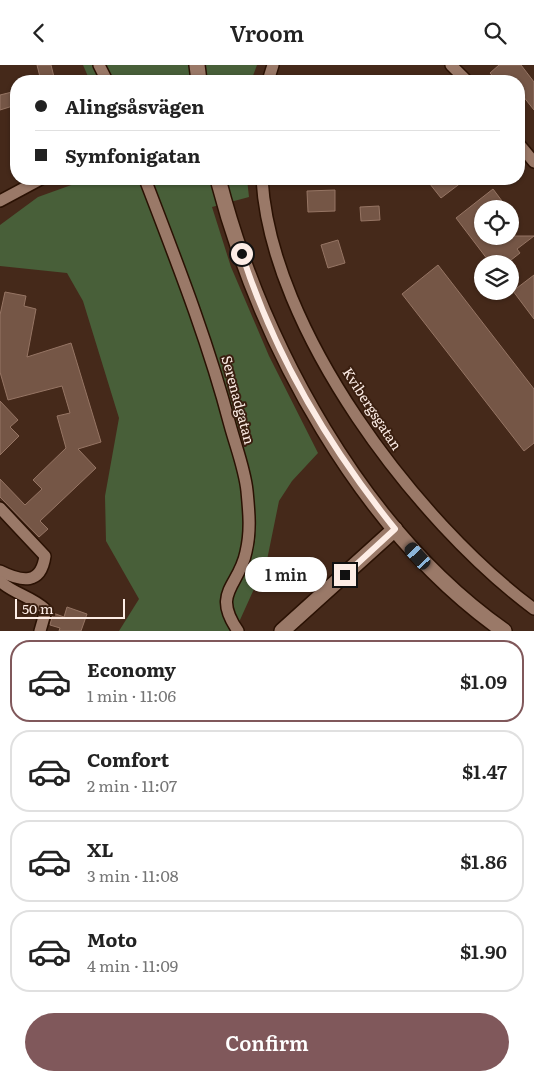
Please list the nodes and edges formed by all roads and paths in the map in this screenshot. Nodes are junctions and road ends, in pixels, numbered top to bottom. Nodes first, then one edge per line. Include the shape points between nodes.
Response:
1 (451, 65) edge
2 (461, 75) edge
3 (525, 151) edge
4 (534, 162) edge
5 (30, 185) edge
6 (147, 185) edge
7 (220, 185) edge
8 (263, 185) edge
9 (0, 201) edge
10 (0, 508) edge
11 (395, 529) junction
12 (1, 577) edge
13 (534, 609) edge
14 (40, 631) edge
15 (238, 631) edge
16 (282, 631) edge
17 (504, 631) edge

1 - 2 street
3 - 4 street
5 - 9 street
6 - 15 street, Serenadgatan via 214,364 246,488 250,528 246,554 229,590 226,605 228,616
7 - 11 main road via 252,286 293,375 353,474
8 - 13 street, Kvibergsgatan via 274,249 284,280 313,342 348,404 396,472 448,533 493,577
10 - 12 street via 45,556 44,569 35,577
11 - 16 main road
11 - 17 main road via 433,569
12 - 14 street via 9,590 39,603 46,610

